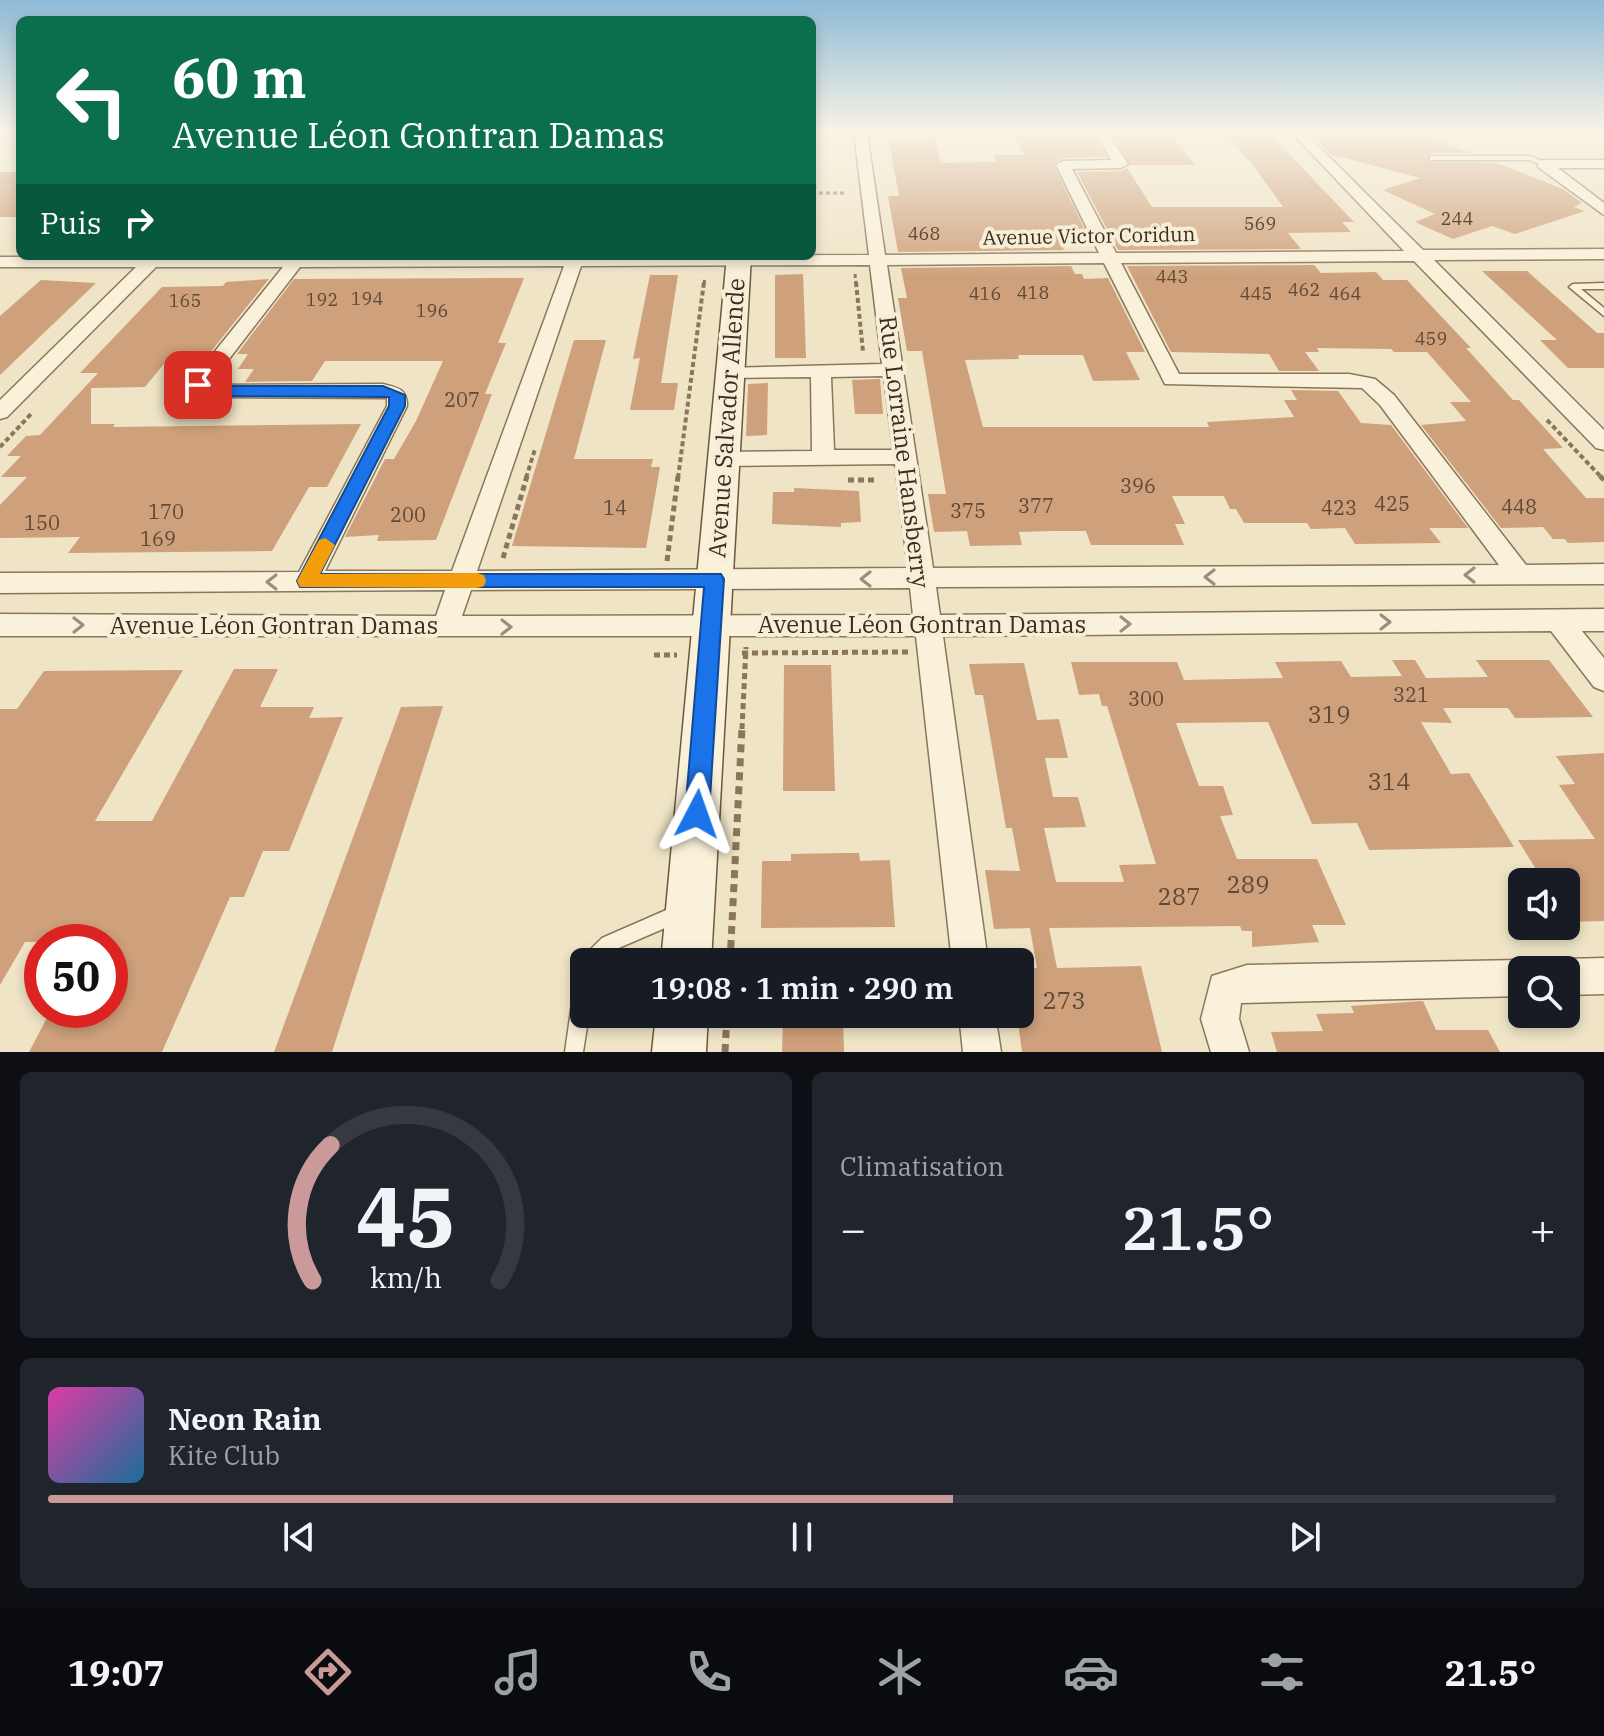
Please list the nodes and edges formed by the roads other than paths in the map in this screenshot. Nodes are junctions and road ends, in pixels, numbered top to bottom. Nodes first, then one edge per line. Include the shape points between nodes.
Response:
1 (867, 182) edge
2 (1071, 182) edge
3 (1346, 182) edge
4 (1567, 182) edge
5 (1604, 210) edge
6 (1604, 254) edge
7 (1417, 255) junction
8 (1109, 258) junction
9 (816, 259) edge
10 (39, 260) edge
11 (153, 260) edge
12 (297, 260) edge
13 (576, 260) edge
14 (739, 260) edge
15 (879, 260) junction
16 (0, 262) edge
17 (1604, 286) edge
18 (1604, 313) edge
19 (894, 370) junction
20 (821, 371) junction
21 (730, 372) junction
22 (0, 412) edge
23 (1604, 443) edge
24 (905, 457) junction
25 (823, 458) junction
26 (724, 459) junction
27 (1604, 574) edge
28 (1520, 575) junction
29 (921, 578) junction
30 (714, 579) junction
31 (307, 581) junction
32 (461, 581) junction
33 (0, 583) edge
34 (1558, 620) junction
35 (1604, 620) edge
36 (0, 625) edge
37 (445, 626) junction
38 (927, 626) junction
39 (714, 639) junction
40 (1604, 679) edge
41 (690, 909) junction
42 (604, 948) edge
43 (687, 948) edge
44 (968, 948) edge
45 (1604, 976) edge
46 (1580, 977) edge
47 (1508, 978) edge
48 (577, 1028) edge
49 (681, 1028) edge
50 (979, 1028) edge
51 (574, 1052) edge
52 (679, 1052) edge
53 (982, 1052) edge
54 (1230, 1052) edge

1 - 15 street, Rue Lorraine Hansberry
2 - 8 street
3 - 7 street
4 - 5 street
6 - 7 street, Avenue Victor Coridun
7 - 8 street, Avenue Victor Coridun
7 - 23 street
8 - 15 street, Avenue Victor Coridun
8 - 28 street via 1172,380 1368,383
9 - 15 street, Avenue Victor Coridun
10 - 16 street, Avenue Victor Coridun
11 - 22 street
12 - 31 street via 198,385 205,391 383,390 397,395 397,406
13 - 32 street
14 - 21 main road, Avenue Salvador Allende
15 - 19 street, Rue Lorraine Hansberry
17 - 18 lane via 1573,287
19 - 20 street
19 - 24 street, Rue Lorraine Hansberry
20 - 21 street
20 - 25 street
21 - 26 main road, Avenue Salvador Allende
24 - 25 street
24 - 29 street, Rue Lorraine Hansberry
25 - 26 street
26 - 30 main road, Avenue Salvador Allende
27 - 28 street, Avenue Léon Gontran Damas
28 -> 29 street, Avenue Léon Gontran Damas
29 -> 30 street, Avenue Léon Gontran Damas
29 - 38 street, Rue Lorraine Hansberry
30 - 32 street, Avenue Léon Gontran Damas
30 - 39 main road, Avenue Salvador Allende
31 - 32 street, Avenue Léon Gontran Damas
31 -> 33 street, Avenue Léon Gontran Damas
32 - 37 street
34 - 35 street, Avenue Léon Gontran Damas
38 -> 34 street, Avenue Léon Gontran Damas
34 - 40 street
36 -> 37 street, Avenue Léon Gontran Damas
37 -> 39 street, Avenue Léon Gontran Damas
38 - 39 street, Avenue Léon Gontran Damas
38 - 44 street, Rue Lorraine Hansberry
39 - 41 main road, Avenue Salvador Allende
41 - 42 lane
41 - 43 main road, Avenue Salvador Allende
45 - 46 street
47 - 54 street via 1247,983 1225,989 1220,1019
48 - 51 lane
49 - 52 main road
50 - 53 street

